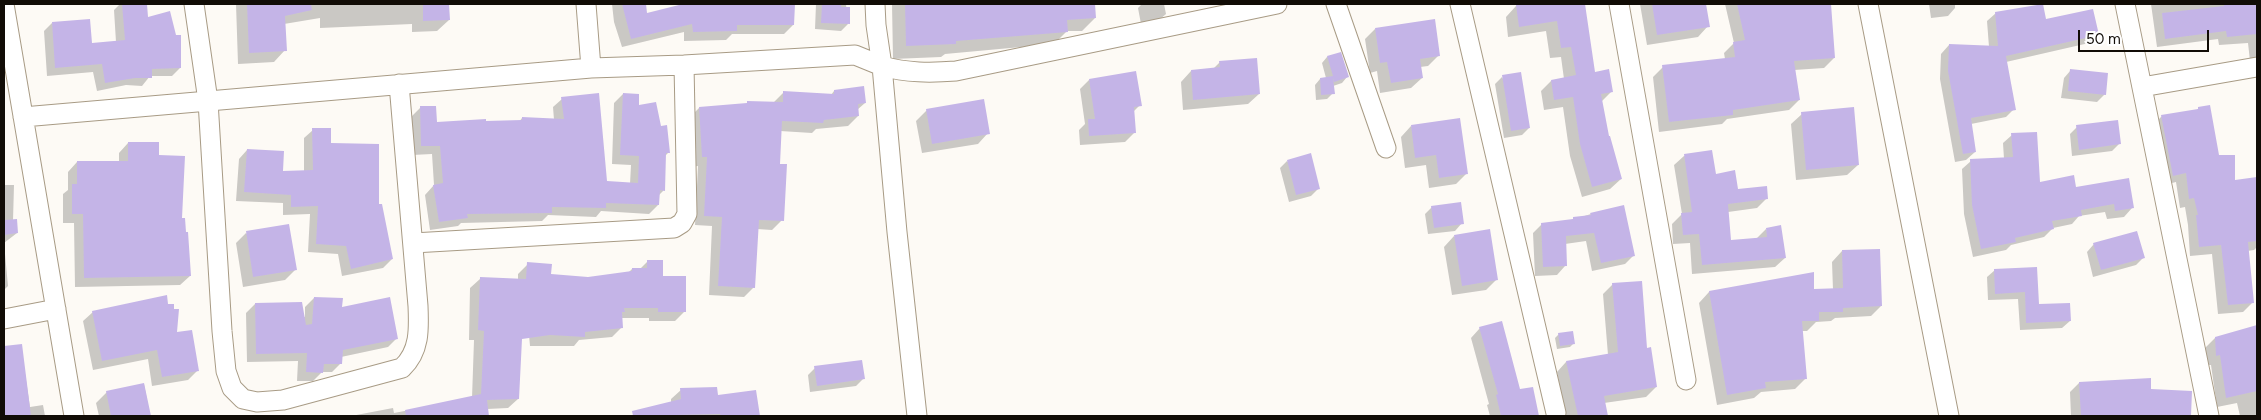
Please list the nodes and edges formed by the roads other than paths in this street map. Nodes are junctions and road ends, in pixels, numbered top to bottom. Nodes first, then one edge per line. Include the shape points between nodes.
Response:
1 (4, 4) edge
2 (194, 4) edge
3 (586, 4) edge
4 (875, 4) edge
5 (1277, 4) edge
6 (1336, 4) edge
7 (1460, 4) edge
8 (1619, 4) edge
9 (1868, 4) edge
10 (2125, 4) edge
11 (684, 65) junction
12 (882, 66) junction
13 (2257, 67) edge
14 (591, 68) junction
15 (399, 84) junction
16 (2142, 87) junction
17 (208, 101) junction
18 (24, 117) junction
19 (1386, 148) dead end
20 (413, 243) junction
21 (56, 309) junction
22 (4, 319) edge
23 (1686, 380) dead end
24 (1556, 413) dead end
25 (74, 416) edge
26 (917, 416) edge
27 (1949, 416) edge
28 (2209, 416) edge

1 - 18 street
2 - 17 street
3 - 14 street
4 - 12 street
5 - 12 street via 956,71 925,73
6 - 19 street
7 - 24 street
8 - 23 street
9 - 27 street
10 - 16 street
11 - 12 street via 855,55
11 - 14 street
11 - 20 street via 687,214 674,228
12 - 26 street
13 - 16 street
14 - 15 street
15 - 17 street
15 - 20 street
16 - 28 street
17 - 18 street
17 - 20 street via 225,363 232,388 243,399 257,402 283,400 402,368 410,361 416,349 419,329
18 - 21 street
21 - 22 street
21 - 25 street

